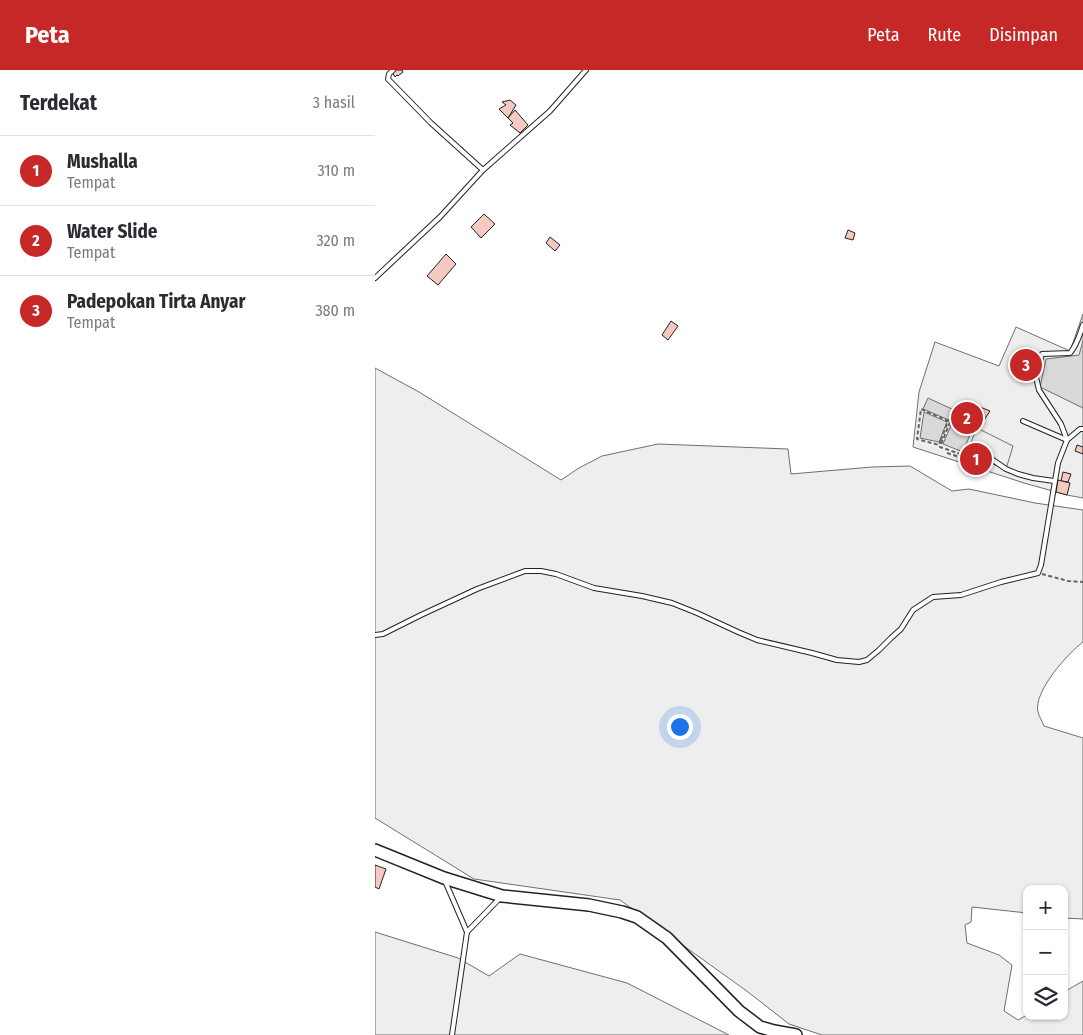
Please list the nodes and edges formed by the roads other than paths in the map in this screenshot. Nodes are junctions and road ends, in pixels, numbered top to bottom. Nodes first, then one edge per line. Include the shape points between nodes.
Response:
1 (393, 70) edge
2 (585, 70) edge
3 (483, 170) junction
4 (375, 278) edge
5 (1083, 325) edge
6 (1023, 421) dead end
7 (1083, 429) edge
8 (1067, 440) junction
9 (974, 450) dead end
10 (1054, 481) junction
11 (375, 635) edge
12 (375, 850) edge
13 (444, 878) junction
14 (502, 896) junction
15 (467, 932) junction
16 (760, 1031) edge
17 (451, 1035) edge
18 (796, 1035) edge

1 - 3 lane via 388,79
2 - 3 lane via 550,111
3 - 4 lane via 440,217
5 - 8 lane via 1070,353 1042,354 1036,378 1039,390 1061,424
6 - 8 lane
7 - 8 lane
8 - 10 lane
9 - 10 lane via 1018,474
10 - 11 lane via 1043,557 1037,573 961,595 933,597 913,610 901,629 879,650 859,662 837,660 757,640 672,604 594,588 541,571 525,571 477,589
12 - 13 main road
13 - 14 main road
13 - 15 lane
14 - 15 lane
14 - 16 main road via 589,905 637,917 667,938
15 - 17 lane
16 - 18 main road

